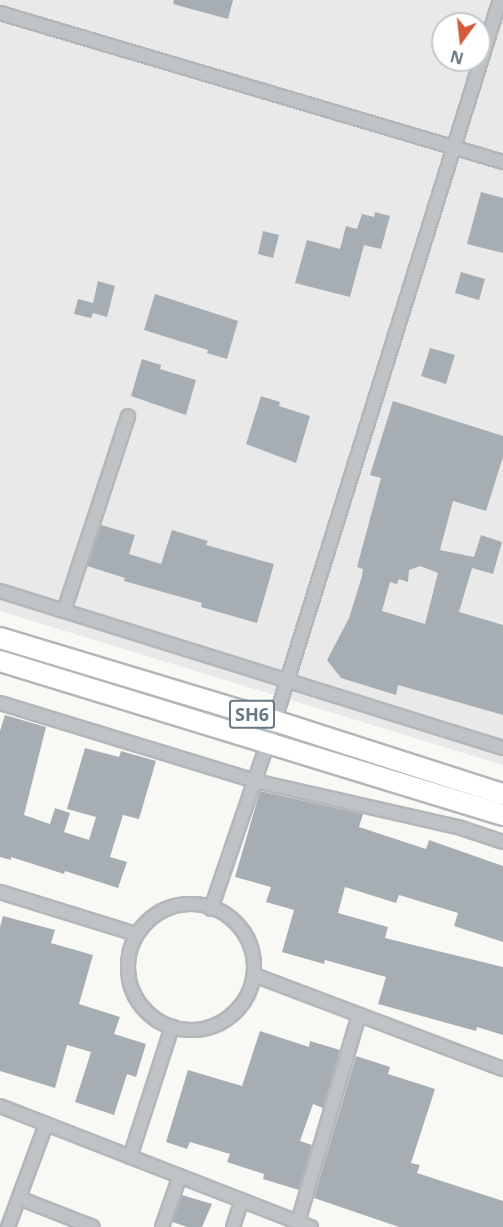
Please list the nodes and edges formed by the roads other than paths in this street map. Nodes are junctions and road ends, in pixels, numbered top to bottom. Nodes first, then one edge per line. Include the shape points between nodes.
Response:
1 (500, 0) edge
2 (0, 13) edge
3 (456, 148) junction
4 (503, 162) edge
5 (128, 416) dead end
6 (0, 591) edge
7 (64, 611) junction
8 (0, 638) edge
9 (0, 661) edge
10 (287, 681) junction
11 (0, 703) edge
12 (275, 721) junction
13 (268, 742) junction
14 (503, 748) edge
15 (255, 781) junction
16 (503, 794) edge
17 (503, 815) edge
18 (503, 842) edge
19 (0, 892) edge
20 (211, 909) junction
21 (136, 934) junction
22 (254, 975) junction
23 (359, 1015) junction
24 (172, 1027) junction
25 (503, 1069) edge
26 (0, 1106) edge
27 (46, 1124) junction
28 (130, 1157) junction
29 (180, 1176) junction
30 (19, 1198) junction
31 (242, 1200) junction
32 (298, 1222) junction
33 (90, 1226) edge
34 (8, 1227) edge
35 (162, 1227) edge
36 (233, 1227) edge
37 (310, 1227) edge

1 - 3 street
2 - 3 street
3 - 4 street
3 - 10 street
5 - 7 street
6 - 7 street
7 - 10 street
8 - 12 main road, SH6
9 - 13 main road, SH6
10 - 12 street
10 - 14 street
11 - 15 street
12 - 13 street
12 - 16 main road, SH6
13 - 15 street
13 - 17 main road, SH6
15 - 18 street via 458,827
15 - 20 street
19 - 21 street
20 - 21 street via 198,904 173,906 151,917
20 - 22 street via 241,928 252,951
21 - 24 street via 127,960 129,985 140,1006 161,1024
22 - 23 street
22 - 24 street via 246,1000 230,1017 208,1028
23 - 25 street
23 - 32 street
24 - 28 street
26 - 27 street
27 - 28 street
27 - 30 street
28 - 29 street
29 - 31 street
29 - 35 street
30 - 33 street
30 - 34 street
31 - 32 street
31 - 36 street
32 - 37 street

